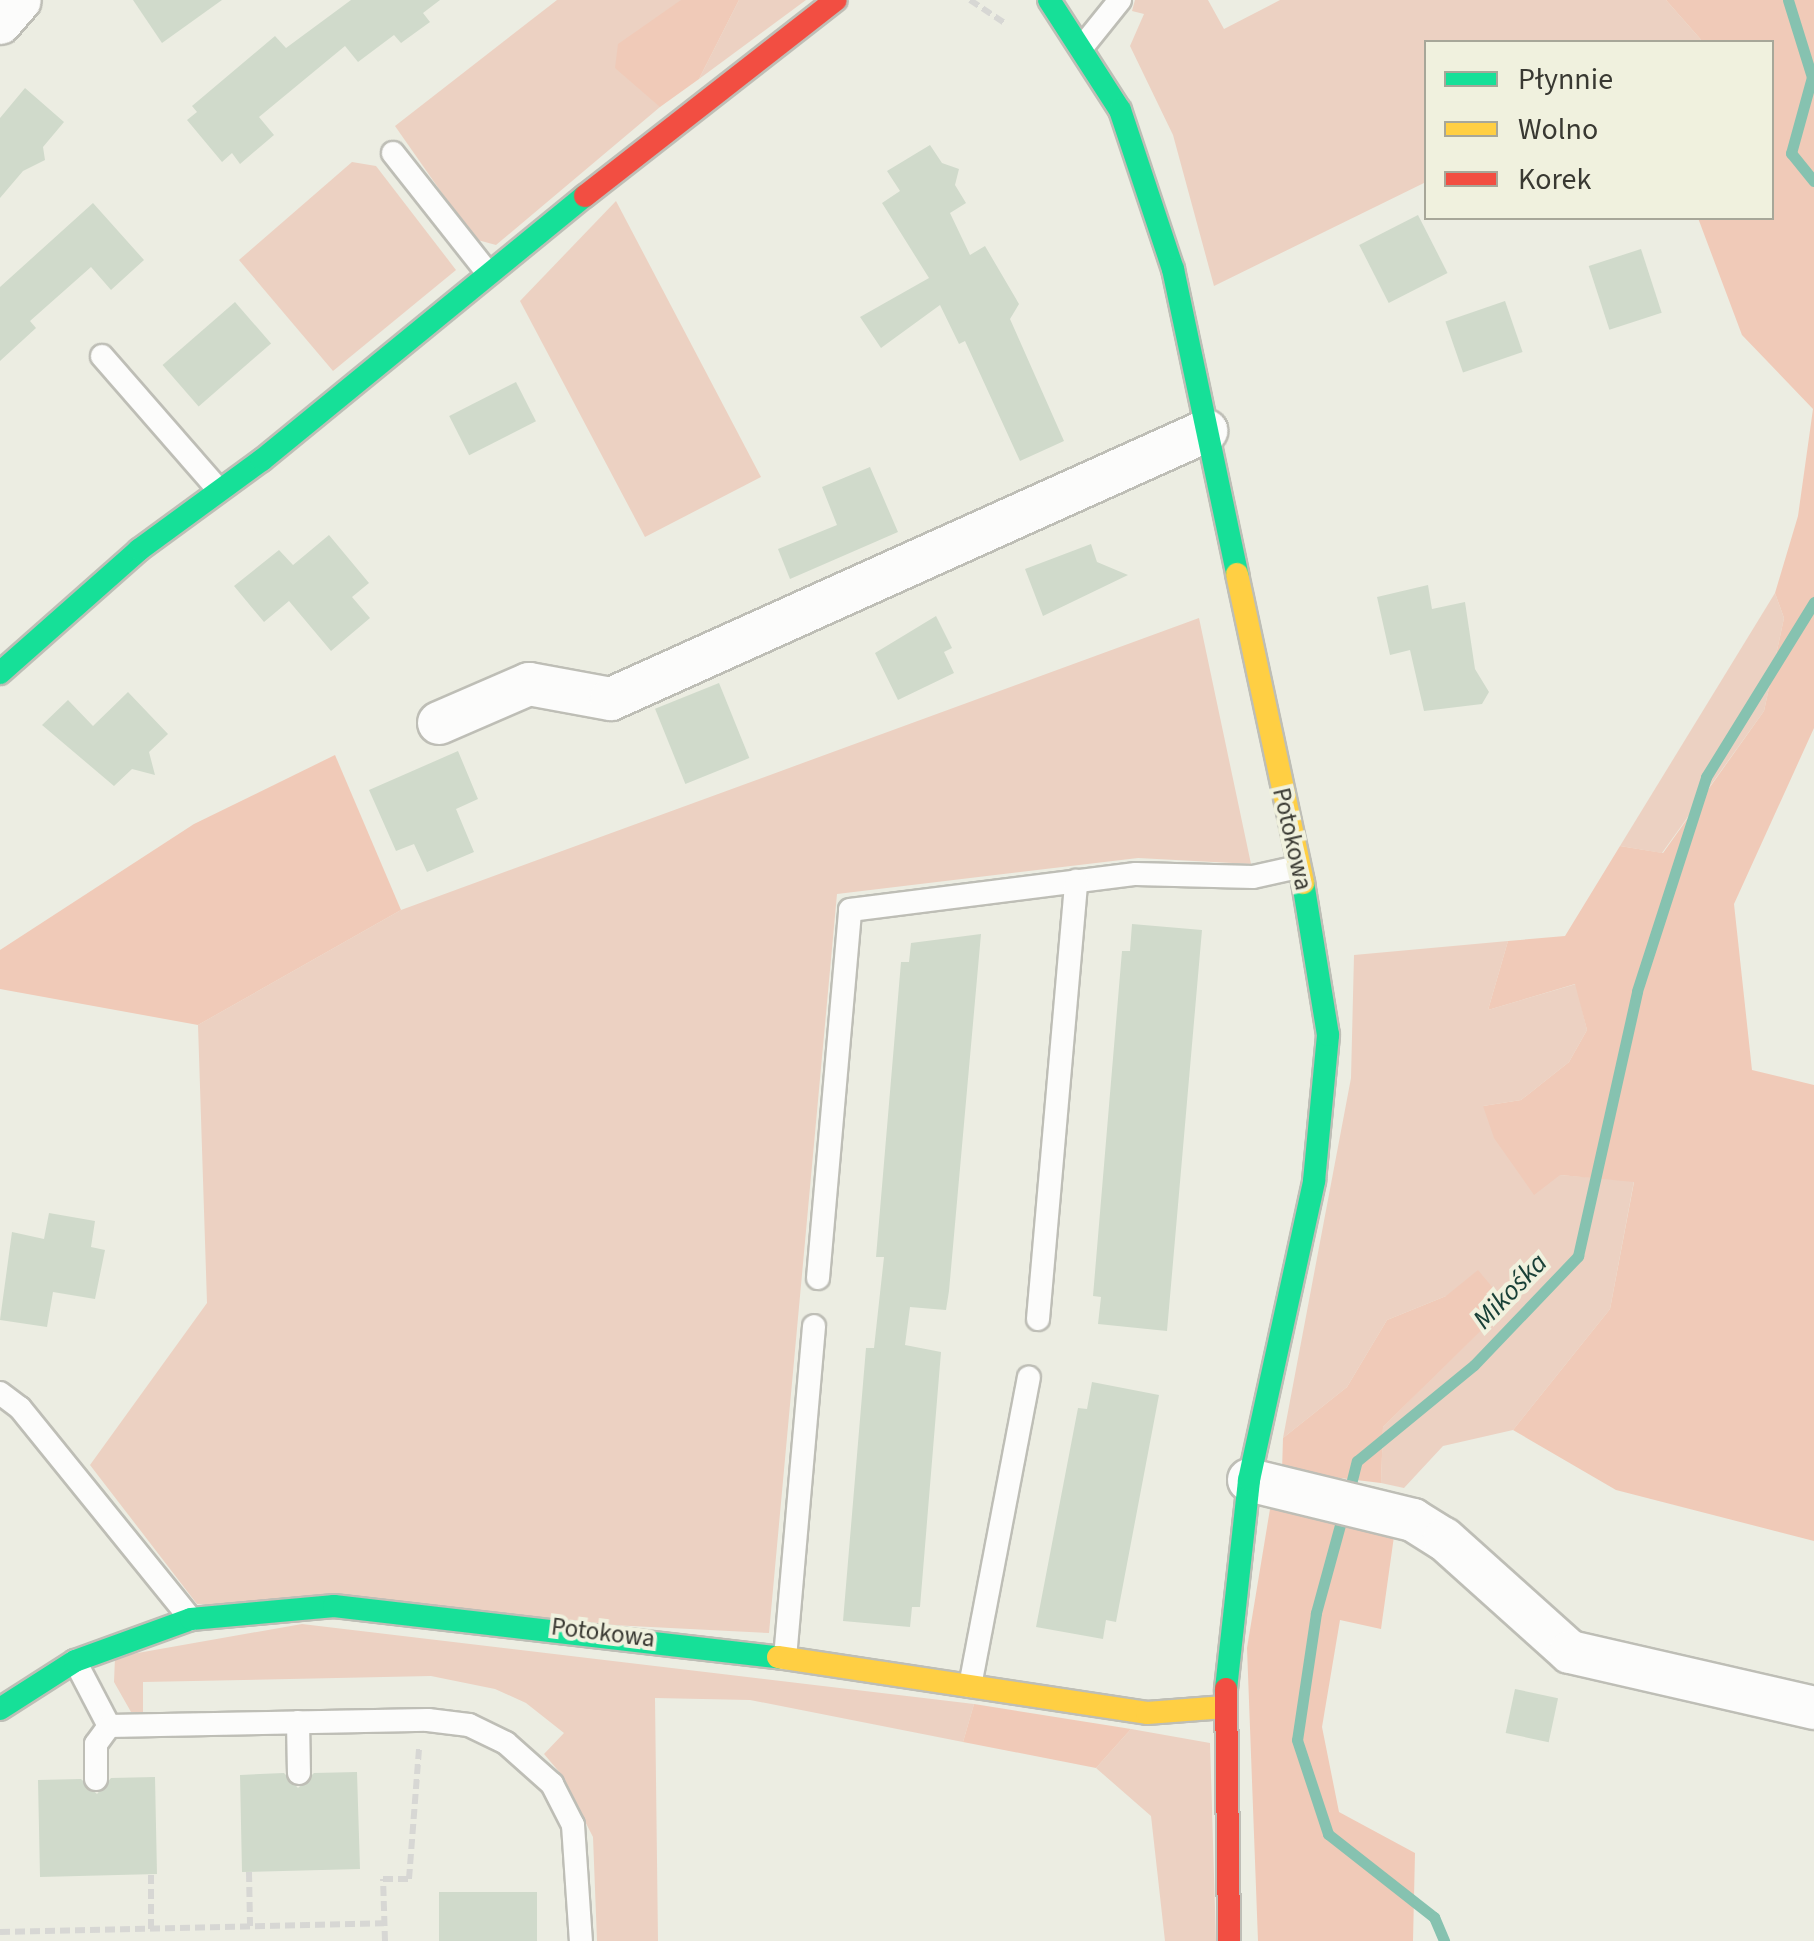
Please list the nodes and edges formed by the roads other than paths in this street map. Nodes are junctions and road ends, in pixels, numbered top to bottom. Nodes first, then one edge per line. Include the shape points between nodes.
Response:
1 (20, 0) edge
2 (836, 0) edge
3 (1049, 0) edge
4 (1120, 0) edge
5 (0, 22) edge
6 (1083, 46) junction
7 (393, 153) dead end
8 (487, 272) junction
9 (102, 356) dead end
10 (1206, 430) junction
11 (262, 460) junction
12 (217, 488) junction
13 (182, 549) dead end
14 (0, 673) edge
15 (439, 723) dead end
16 (1298, 867) junction
17 (1076, 881) junction
18 (818, 1278) dead end
19 (1038, 1319) dead end
20 (814, 1326) dead end
21 (1029, 1378) dead end
22 (0, 1392) edge
23 (1249, 1480) junction
24 (191, 1618) junction
25 (784, 1658) junction
26 (75, 1661) junction
27 (970, 1686) junction
28 (1225, 1708) junction
29 (1814, 1708) edge
30 (0, 1710) edge
31 (298, 1722) junction
32 (109, 1726) junction
33 (299, 1773) dead end
34 (96, 1778) dead end
35 (582, 1941) edge
36 (1229, 1941) edge

1 - 5 street
2 - 8 street
3 - 6 street, Potokowa
4 - 6 lane
6 - 10 street, Potokowa via 1140,164 1173,269
7 - 8 lane
8 - 11 street
9 - 12 lane
10 - 15 street via 611,698 529,684
10 - 16 street, Potokowa
11 - 12 street
11 - 13 lane
12 - 14 street
16 - 17 lane via 1253,877 1136,874
16 - 23 street, Potokowa via 1326,1019 1325,1101
17 - 18 lane via 850,910
17 - 19 lane
20 - 25 lane
21 - 27 lane
22 - 24 lane
23 - 28 street, Potokowa
23 - 29 street via 1413,1520 1444,1539 1570,1652
24 - 25 street, Potokowa via 334,1606
24 - 26 street, Potokowa
25 - 27 street, Potokowa
26 - 30 street, Potokowa
26 - 32 lane
27 - 28 street, Potokowa via 1147,1713
28 - 36 street, Potokowa
31 - 32 lane
31 - 33 lane
31 - 35 lane via 428,1720 469,1725 506,1743 552,1784 573,1826
32 - 34 lane via 96,1744

